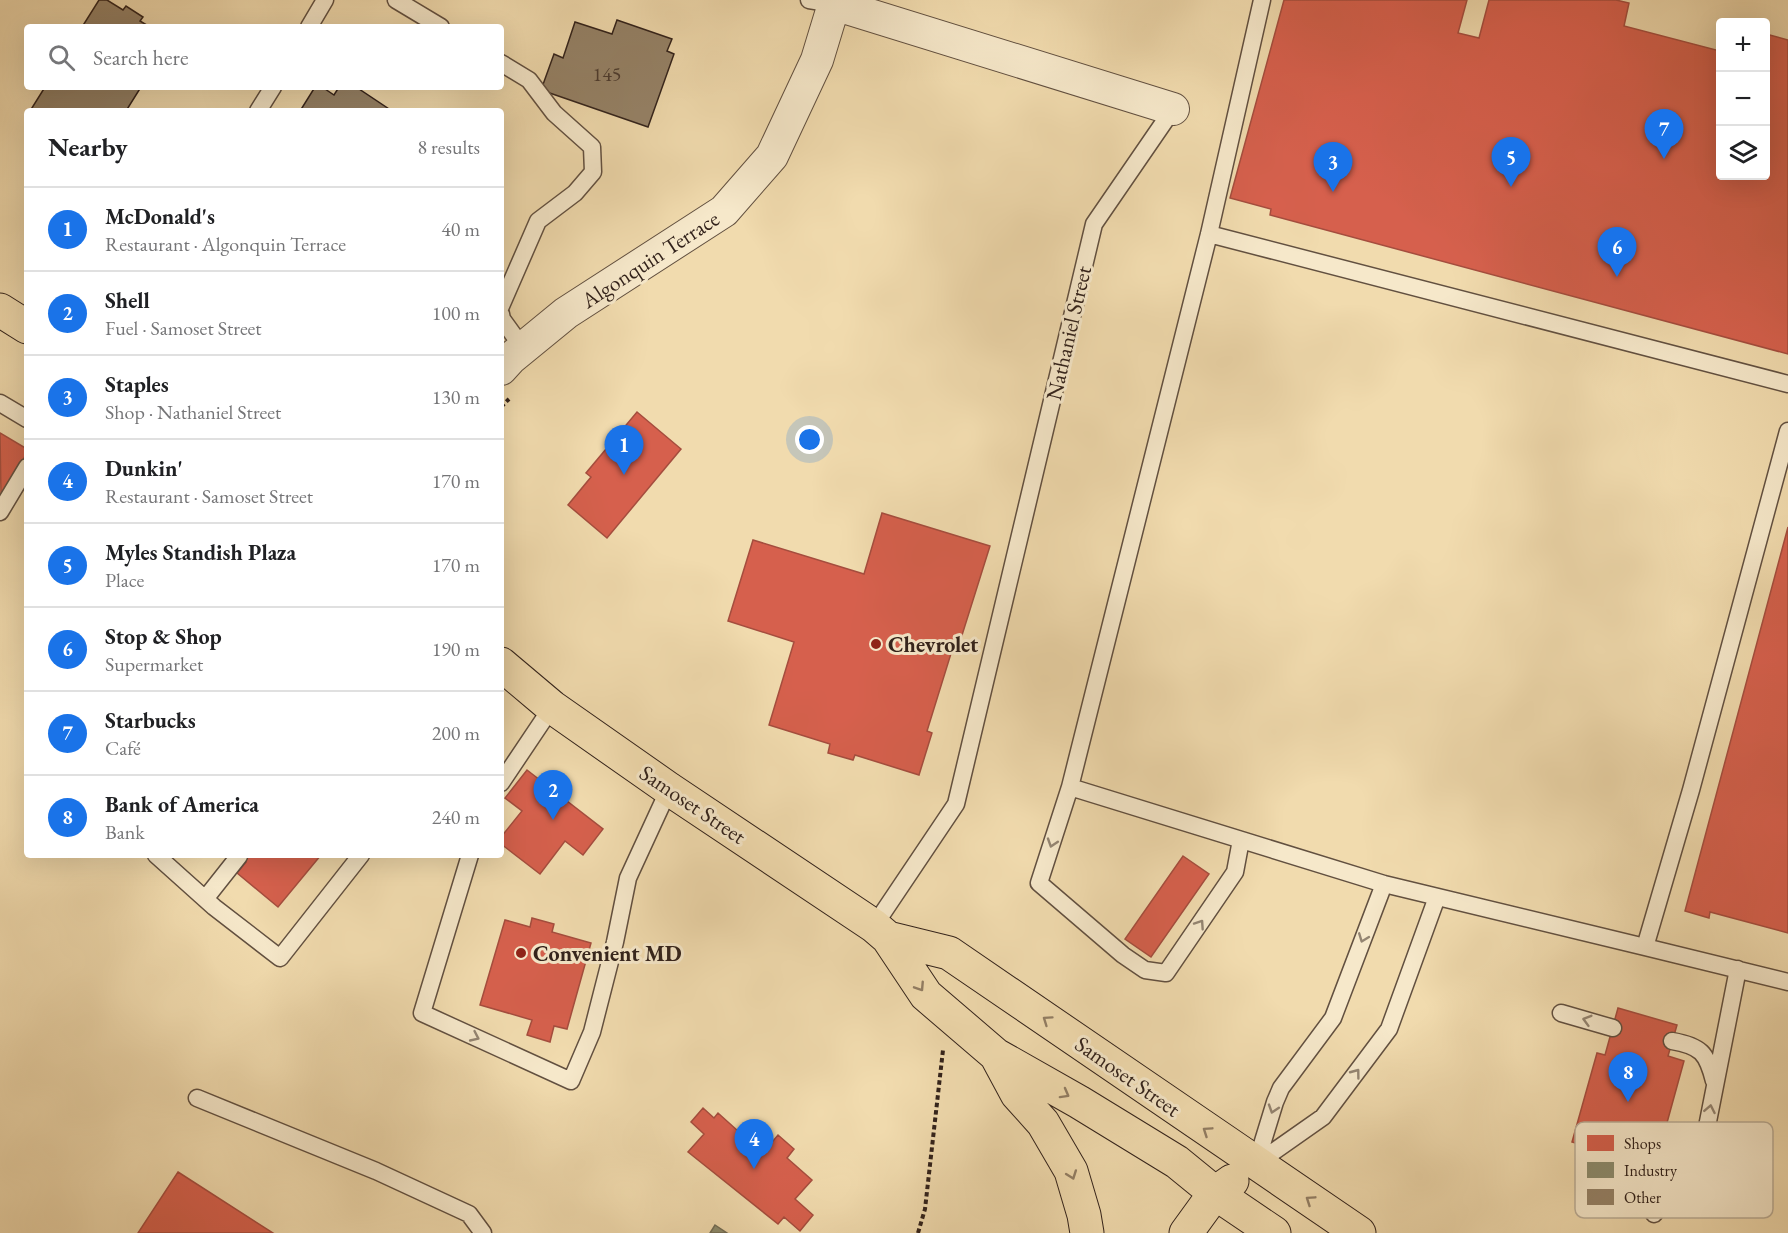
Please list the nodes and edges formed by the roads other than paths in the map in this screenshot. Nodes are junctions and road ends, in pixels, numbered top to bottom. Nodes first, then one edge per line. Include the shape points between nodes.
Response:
1 (325, 0) edge
2 (396, 0) edge
3 (1262, 0) edge
4 (826, 1) edge
5 (311, 24) edge
6 (436, 24) edge
7 (504, 65) edge
8 (271, 90) edge
9 (260, 108) edge
10 (1173, 109) joint
11 (1209, 234) junction
12 (504, 299) edge
13 (0, 310) edge
14 (24, 325) edge
15 (504, 327) edge
16 (512, 359) edge
17 (1788, 384) edge
18 (0, 403) edge
19 (24, 417) edge
20 (1788, 431) edge
21 (24, 472) edge
22 (0, 513) edge
23 (504, 667) edge
24 (552, 707) junction
25 (504, 779) edge
26 (1070, 787) junction
27 (669, 789) junction
28 (1242, 840) junction
29 (159, 858) edge
30 (237, 858) edge
31 (359, 858) edge
32 (469, 858) edge
33 (1384, 884) junction
34 (1437, 897) junction
35 (205, 898) junction
36 (881, 932) junction
37 (1645, 947) junction
38 (1738, 969) junction
39 (1788, 982) edge
40 (1561, 1013) dead end
41 (1613, 1028) dead end
42 (1672, 1041) dead end
43 (996, 1055) junction
44 (1715, 1084) junction
45 (197, 1098) dead end
46 (1708, 1122) edge
47 (1256, 1164) junction
48 (1215, 1193) junction
49 (483, 1233) edge
50 (1087, 1233) edge
51 (1186, 1233) edge
52 (1274, 1233) edge
53 (1359, 1233) edge

1 - 5 lane
2 - 6 lane
3 - 11 lane
4 - 10 street, Nathaniel Street
4 - 16 street, Algonquin Terrace via 817,60 772,156 724,211 566,314
7 - 12 lane via 529,80 554,113 592,147 593,172 575,193 538,221
8 - 9 lane
10 - 36 lane, Nathaniel Street via 1094,224 956,804
11 - 17 lane
11 - 26 lane
13 - 14 highway
15 - 16 lane
18 - 19 lane
20 - 37 lane
21 - 22 lane
23 - 24 highway, Samoset Street
24 - 25 lane
24 - 27 highway, Samoset Street
26 - 28 lane
26 -> 28 lane via 1039,883 1123,956 1145,970 1166,973 1235,872
32 -> 27 lane via 422,1013 571,1082 592,1032 628,878
27 - 36 highway, Samoset Street
28 - 33 lane
29 - 35 lane
30 - 35 lane
31 - 35 lane via 280,958
33 - 34 lane
33 -> 47 lane via 1334,1018 1281,1088
34 - 37 lane
47 -> 34 lane via 1323,1117 1389,1029
36 -> 43 highway, Samoset Street via 926,996
47 -> 36 highway, Samoset Street via 949,953
37 - 38 lane
38 - 39 lane
38 - 44 lane
41 -> 40 lane
42 - 44 lane via 1699,1049 1709,1061
43 -> 48 highway, Samoset Street via 1176,1162
43 -> 50 highway via 1017,1094 1043,1123 1071,1171
46 -> 44 lane
45 - 49 lane via 376,1171 469,1214
47 - 48 highway
53 -> 47 highway, Samoset Street
48 - 51 highway
48 - 52 highway, Samoset Street

